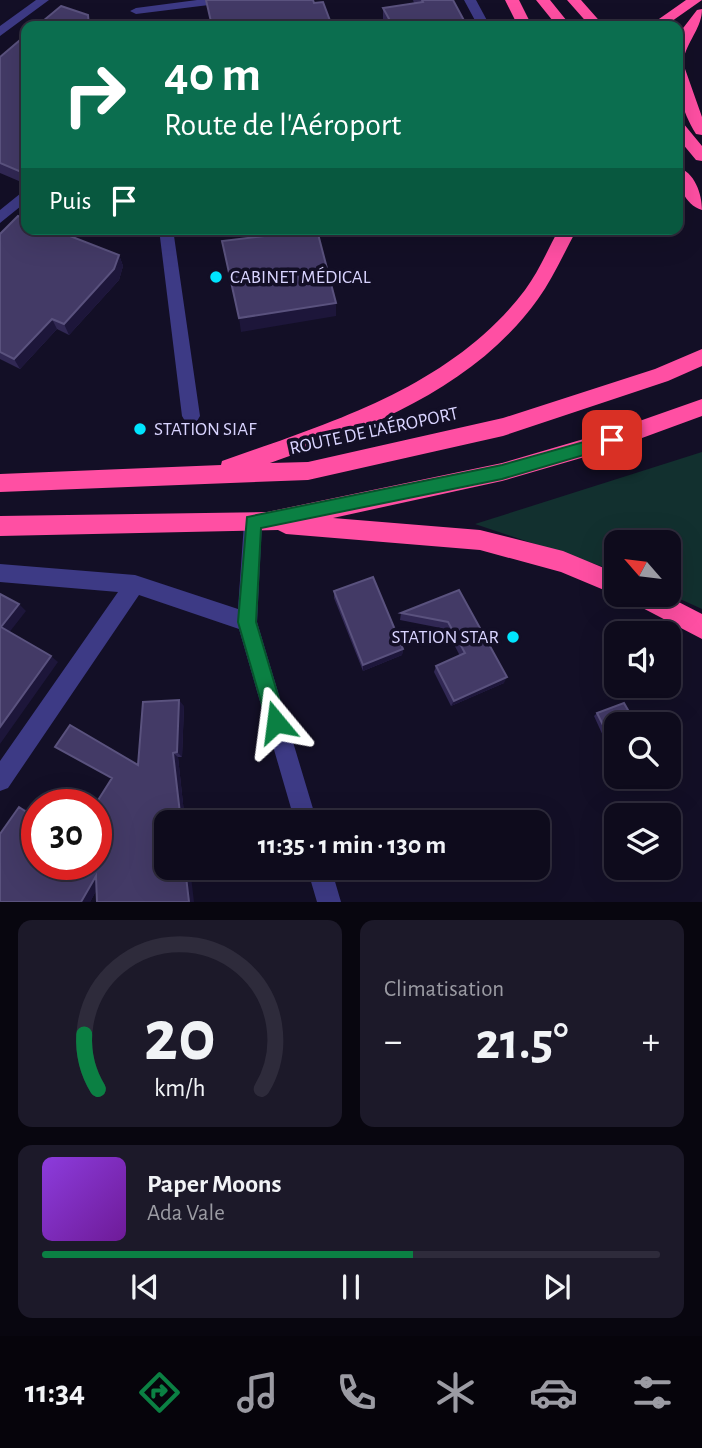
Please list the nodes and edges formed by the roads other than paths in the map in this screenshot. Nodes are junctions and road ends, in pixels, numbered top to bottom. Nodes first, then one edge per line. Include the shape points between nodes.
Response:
1 (43, 0) edge
2 (225, 0) edge
3 (470, 0) edge
4 (512, 0) edge
5 (543, 0) edge
6 (574, 0) edge
7 (695, 0) edge
8 (135, 6) edge
9 (702, 13) edge
10 (481, 21) edge
11 (522, 21) edge
12 (560, 21) edge
13 (593, 21) edge
14 (664, 21) edge
15 (0, 33) edge
16 (683, 38) edge
17 (683, 85) edge
18 (702, 130) edge
19 (683, 134) edge
20 (702, 156) edge
21 (683, 180) edge
22 (21, 199) edge
23 (702, 204) edge
24 (0, 218) edge
25 (167, 235) edge
26 (565, 235) edge
27 (702, 357) edge
28 (702, 407) edge
29 (191, 416) dead end
30 (208, 476) junction
31 (0, 483) edge
32 (260, 522) junction
33 (0, 527) edge
34 (0, 573) edge
35 (604, 579) edge
36 (135, 584) junction
37 (664, 607) edge
38 (247, 622) junction
39 (702, 627) edge
40 (0, 780) edge
41 (302, 810) edge
42 (323, 880) edge
43 (329, 902) edge

1 - 15 street
2 - 8 street
3 - 10 street
4 - 11 highway
5 - 12 highway
6 - 13 highway
7 - 14 highway
9 - 16 highway
17 - 18 highway
19 - 20 highway
21 - 23 highway
22 - 24 street
25 - 29 street
26 - 30 highway via 531,295 492,338 435,382 359,423
27 - 30 highway, ROUTE DE L'AÉROPORT via 503,427 308,471
28 - 32 highway via 612,440 502,472
30 - 31 highway, ROUTE DE L'AÉROPORT
32 - 33 highway
32 - 35 highway via 480,540 563,562
32 - 38 street
34 - 36 street
36 - 38 street
36 - 40 street
37 - 39 highway
38 - 41 street
42 - 43 street

